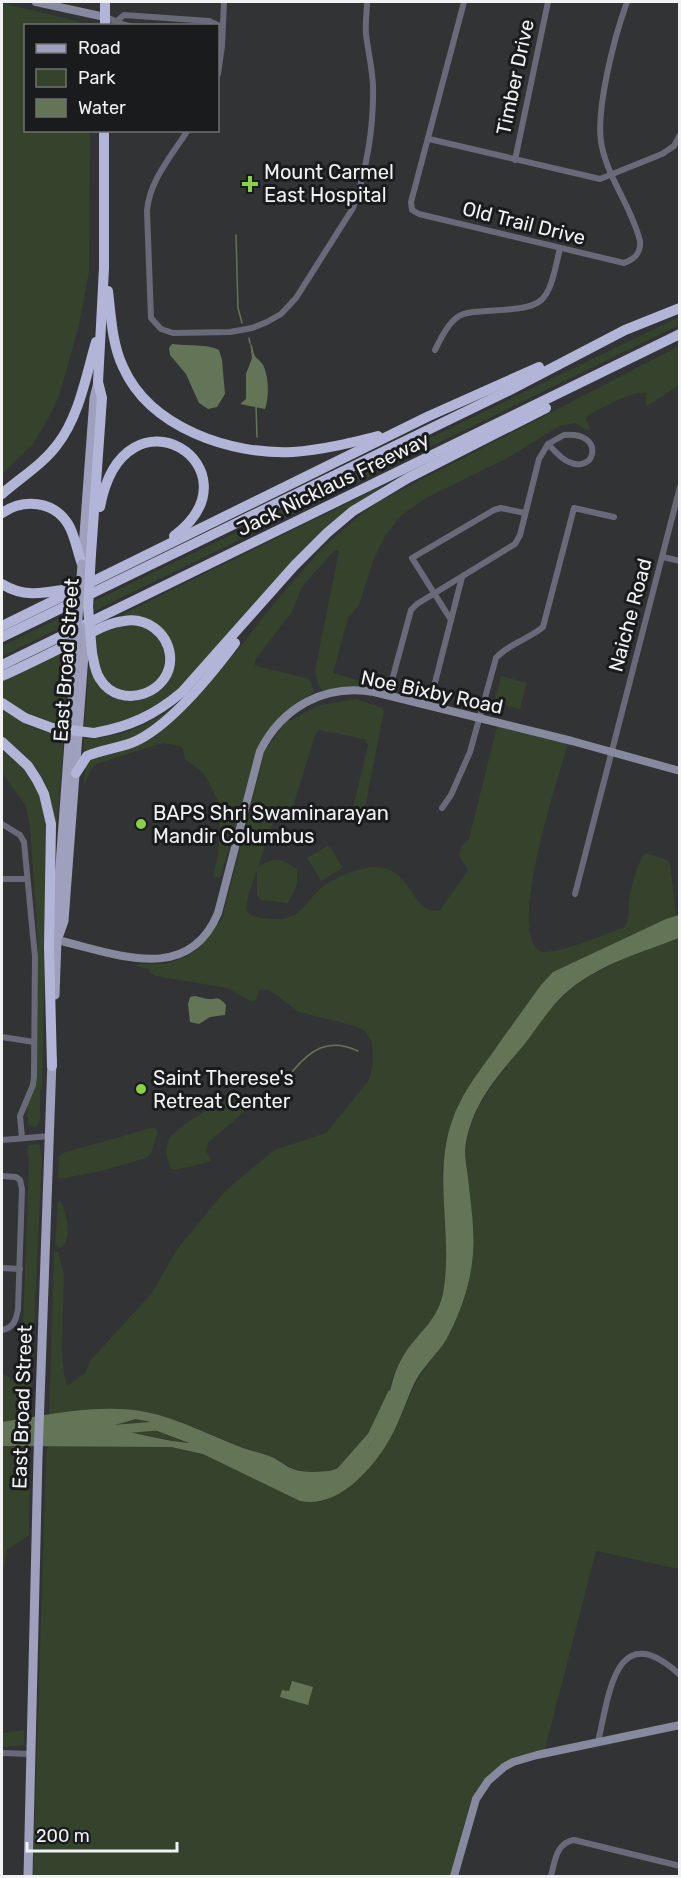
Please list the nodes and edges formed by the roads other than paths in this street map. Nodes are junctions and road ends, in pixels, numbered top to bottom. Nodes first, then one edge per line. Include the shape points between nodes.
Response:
1 (36, 2) edge
2 (105, 2) edge
3 (224, 2) edge
4 (367, 2) edge
5 (464, 2) edge
6 (548, 2) edge
7 (627, 2) edge
8 (118, 20) junction
9 (105, 21) edge
10 (122, 24) edge
11 (214, 24) edge
12 (218, 24) edge
13 (219, 45) edge
14 (219, 69) edge
15 (104, 132) edge
16 (187, 132) edge
17 (680, 135) edge
18 (429, 139) junction
19 (515, 159) junction
20 (612, 175) junction
21 (560, 248) junction
22 (104, 268) junction
23 (680, 308) edge
24 (102, 321) junction
25 (625, 330) junction
26 (680, 334) edge
27 (435, 350) dead end
28 (600, 374) junction
29 (98, 382) junction
30 (396, 432) junction
31 (548, 444) junction
32 (680, 487) edge
33 (2, 494) edge
34 (2, 513) edge
35 (525, 513) junction
36 (614, 517) dead end
37 (92, 554) junction
38 (142, 556) junction
39 (663, 557) junction
40 (680, 561) edge
41 (82, 564) junction
42 (462, 578) junction
43 (2, 584) edge
44 (84, 586) junction
45 (435, 594) junction
46 (255, 610) junction
47 (451, 620) junction
48 (2, 626) edge
49 (2, 637) edge
50 (88, 654) junction
51 (2, 665) edge
52 (2, 676) edge
53 (388, 695) junction
54 (2, 703) edge
55 (429, 705) junction
56 (480, 718) junction
57 (2, 742) edge
58 (611, 751) junction
59 (680, 771) edge
60 (75, 773) junction
61 (442, 808) dead end
62 (2, 824) edge
63 (2, 879) edge
64 (27, 879) junction
65 (575, 894) dead end
66 (57, 940) junction
67 (2, 1037) edge
68 (34, 1042) junction
69 (52, 1066) junction
70 (50, 1136) junction
71 (22, 1138) junction
72 (2, 1140) edge
73 (2, 1176) edge
74 (2, 1268) edge
75 (20, 1269) junction
76 (2, 1330) edge
77 (680, 1676) edge
78 (680, 1725) edge
79 (598, 1742) junction
80 (2, 1753) edge
81 (30, 1754) junction
82 (680, 1866) edge
83 (28, 1876) edge
84 (454, 1876) edge
85 (551, 1876) edge

1 - 9 street
2 - 9 highway
3 - 12 street
4 - 16 street via 373,90 359,191 353,208 296,298 281,314 252,328 173,333 161,329 151,318 149,197
5 - 18 street
6 - 19 street, Timber Drive
7 - 20 street via 599,124 602,148
8 - 9 street
8 - 10 street
8 - 11 street via 124,15
13 - 14 street
15 - 22 highway, East Broad Street
17 - 20 street via 674,146 662,154
18 - 19 street
18 - 21 street, Old Trail Drive via 412,210
19 - 20 street via 595,179
20 - 21 street, Old Trail Drive via 639,237 639,250 634,258 618,262
21 - 27 street via 551,285 541,301 524,309 463,314 447,328
22 - 24 highway, East Broad Street
22 - 30 highway via 122,366 148,404 175,423 216,441 275,452 321,449
23 - 25 highway, Jack Nicklaus Freeway
24 - 29 highway, East Broad Street
24 - 33 highway via 81,395 58,445
25 - 30 highway
25 - 49 highway, Jack Nicklaus Freeway via 488,401
26 - 28 highway, Jack Nicklaus Freeway
28 - 46 highway via 555,403 393,486 353,511 318,542
28 - 51 highway, Jack Nicklaus Freeway
29 - 37 highway, East Broad Street via 102,398
29 - 41 main road, East Broad Street via 93,398
30 - 38 highway
31 - 31 street via 564,435 578,435 590,442 592,457 587,463 572,464
31 - 35 street via 539,459
32 - 39 street, Naiche Road
34 - 41 highway via 34,504 58,513 69,526
35 - 42 street via 515,544
35 - 45 street via 494,510 412,558
36 - 56 street via 574,508 543,627 496,658
37 - 38 highway via 102,499 112,470 135,446 165,442 182,448 195,460 202,475 203,497 185,528
37 - 50 highway, East Broad Street, bridge
38 - 44 highway
39 - 40 street
39 - 58 street, Naiche Road
41 - 66 main road, East Broad Street, bridge
42 - 45 street
42 - 47 street
43 - 44 highway via 29,594
44 - 48 highway
45 - 47 street
45 - 53 street via 411,610
46 - 54 highway, bridge via 182,692 138,722 94,733 52,728 25,718
46 - 60 highway via 234,645 172,716 136,741 87,756
47 - 55 street
50 - 52 highway, East Broad Street via 104,685 128,697 154,689 165,677 170,661 158,630 130,620 97,630
50 - 60 main road, East Broad Street
53 - 55 street, Noe Bixby Road
53 - 66 street, Noe Bixby Road via 355,690 326,693 294,708 272,729 255,764 218,913 208,933 194,947 177,955 148,959
55 - 56 street, Noe Bixby Road
56 - 58 street, Noe Bixby Road
56 - 61 street via 470,752
57 - 69 highway via 37,780 51,824
58 - 59 street, Noe Bixby Road
58 - 65 street, Naiche Road
60 - 66 main road, East Broad Street via 64,921
62 - 64 street via 23,838
63 - 64 street
64 - 68 street via 35,957
66 - 69 main road, East Broad Street
67 - 68 street
68 - 71 street via 33,1085 20,1116
69 - 70 main road, East Broad Street
70 - 71 street
70 - 81 main road, East Broad Street
71 - 72 street
73 - 75 street via 16,1177 22,1189
74 - 75 street
75 - 76 street via 16,1320 9,1329
77 - 79 street via 651,1657 628,1656 615,1674
78 - 79 street
79 - 84 street via 513,1762 488,1781 472,1808
80 - 81 street
81 - 83 main road, East Broad Street
82 - 85 street via 578,1841 564,1843

